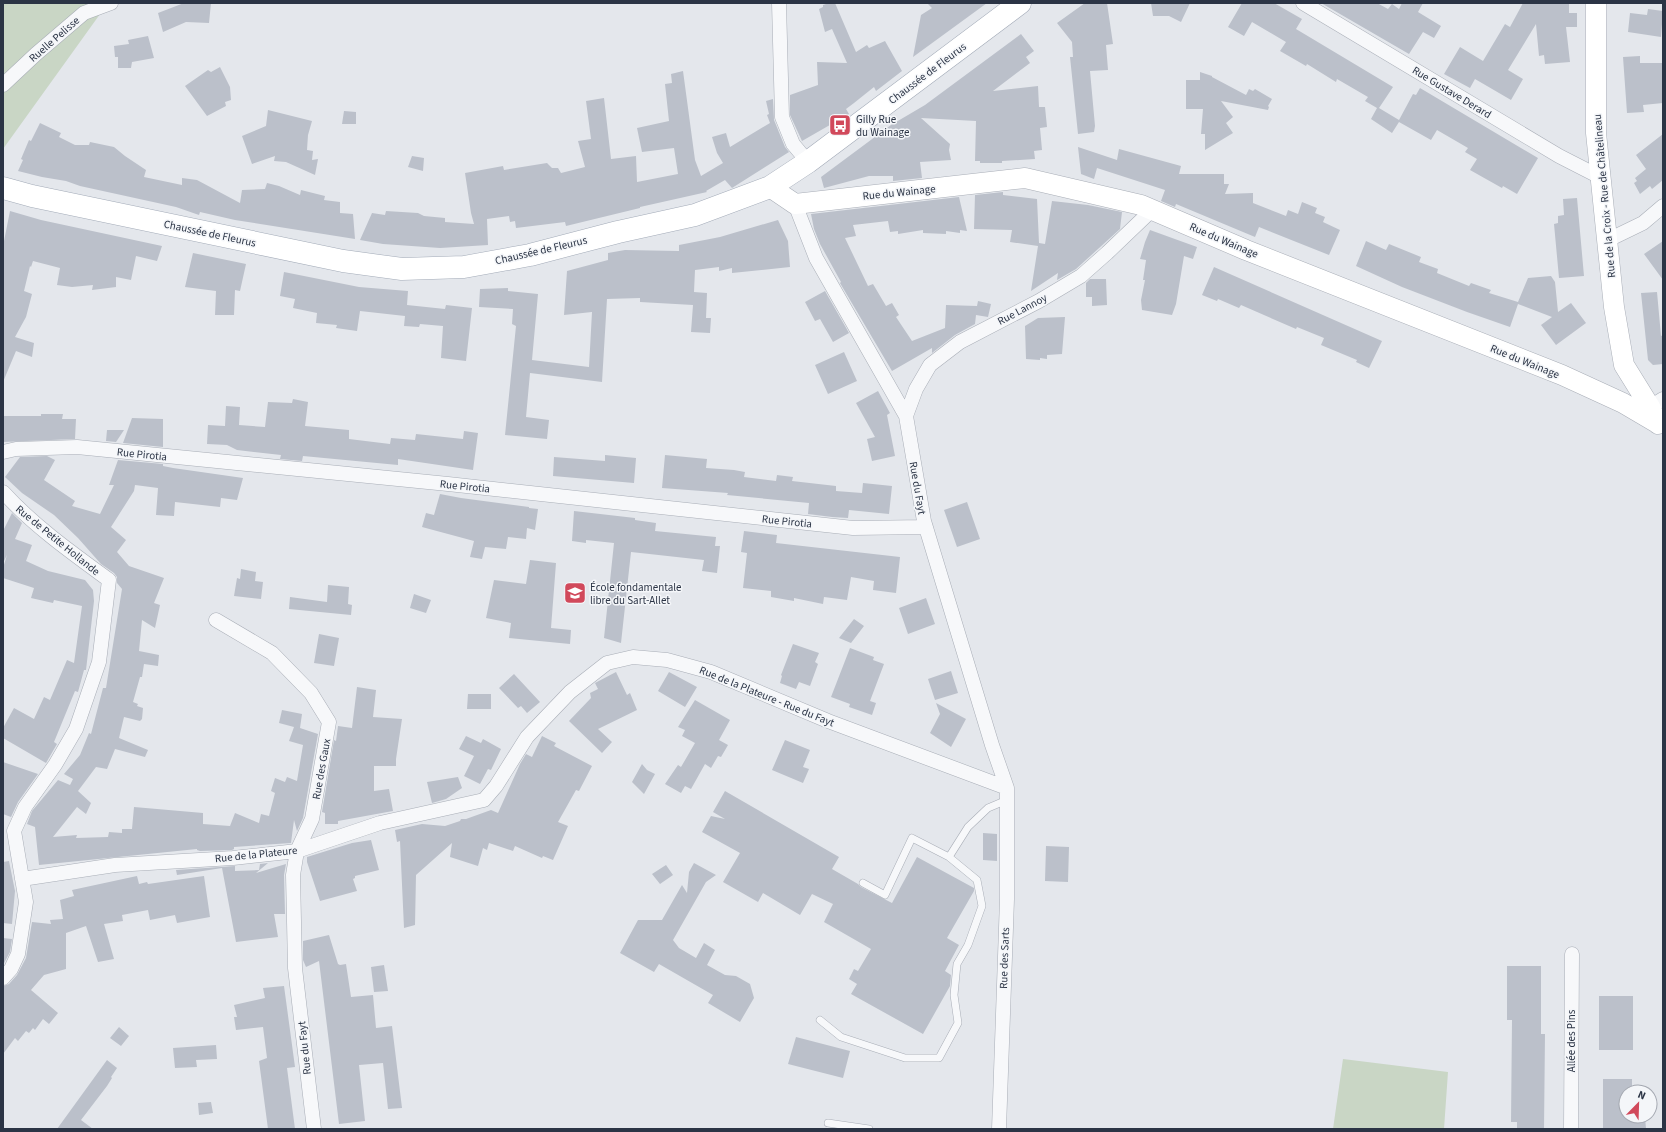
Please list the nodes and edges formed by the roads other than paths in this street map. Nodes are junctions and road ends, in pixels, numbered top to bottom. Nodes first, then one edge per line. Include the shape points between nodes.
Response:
1 (111, 3) edge
2 (779, 3) edge
3 (1020, 3) edge
4 (1303, 3) edge
5 (1596, 3) edge
6 (3, 85) edge
7 (808, 162) junction
8 (1602, 178) junction
9 (770, 187) junction
10 (4, 190) edge
11 (795, 204) junction
12 (1663, 206) edge
13 (1152, 210) junction
14 (1608, 240) junction
15 (1658, 414) edge
16 (906, 416) junction
17 (3, 452) edge
18 (3, 492) edge
19 (926, 527) junction
20 (216, 620) dead end
21 (1007, 794) junction
22 (484, 800) joint
23 (9, 833) edge
24 (297, 851) junction
25 (949, 857) junction
26 (22, 879) junction
27 (864, 883) dead end
28 (1572, 954) dead end
29 (295, 968) joint
30 (3, 978) edge
31 (820, 1020) dead end
32 (828, 1124) dead end
33 (314, 1129) edge
34 (869, 1129) edge
35 (999, 1129) edge
36 (1571, 1129) edge

1 - 6 street, Ruelle Pelisse via 84,14
2 - 7 street via 782,117 793,144
3 - 7 main road, Chaussée de Fleurus
4 - 8 street, Rue Gustave Derard via 1559,156
5 - 8 street, Rue de la Croix - Rue de Châtelineau via 1596,133
7 - 9 main road, Chaussée de Fleurus
8 - 14 street, Rue de la Croix - Rue de Châtelineau
9 - 10 main road, Chaussée de Fleurus via 695,215 530,254 464,267 402,269 343,261
9 - 11 street
11 - 13 street, Rue du Wainage via 1025,178 1141,205
11 - 16 street, Rue du Fayt via 816,258
12 - 14 street via 1643,223
13 - 15 street, Rue du Wainage via 1246,250 1562,375 1623,404
13 - 16 street, Rue Lannoy via 1082,276 960,342 930,365 916,389
14 - 15 street, Rue de la Croix - Rue de Châtelineau via 1614,307 1624,365
16 - 19 street, Rue du Fayt
17 - 19 street, Rue Pirotia via 16,449 77,448 448,484 853,528
18 - 23 street, Rue de Petite Hollande via 18,509 48,534 109,580 99,662 76,729
19 - 21 street, Rue du Fayt
20 - 24 street, Rue des Gaux via 272,653 311,693 329,722 312,819
21 - 22 street, Rue de la Plateure - Rue du Fayt via 711,672 667,660 633,657 607,663 570,692 526,737 496,786
21 - 25 lane via 968,827
21 - 35 street, Rue des Sarts via 1007,892
22 - 24 street, Rue de la Plateure via 380,823
23 - 26 street
24 - 26 street, Rue de la Plateure via 233,858 115,865
24 - 29 street, Rue des Gaux via 293,875
25 - 27 lane via 912,838 885,895
25 - 31 lane via 977,880 982,906 968,945 957,964 954,995 958,1023 939,1058 905,1058 841,1037
26 - 30 street via 26,902 18,954 11,969
28 - 36 street, Allée des Pins
29 - 33 street, Rue du Fayt
32 - 34 lane

